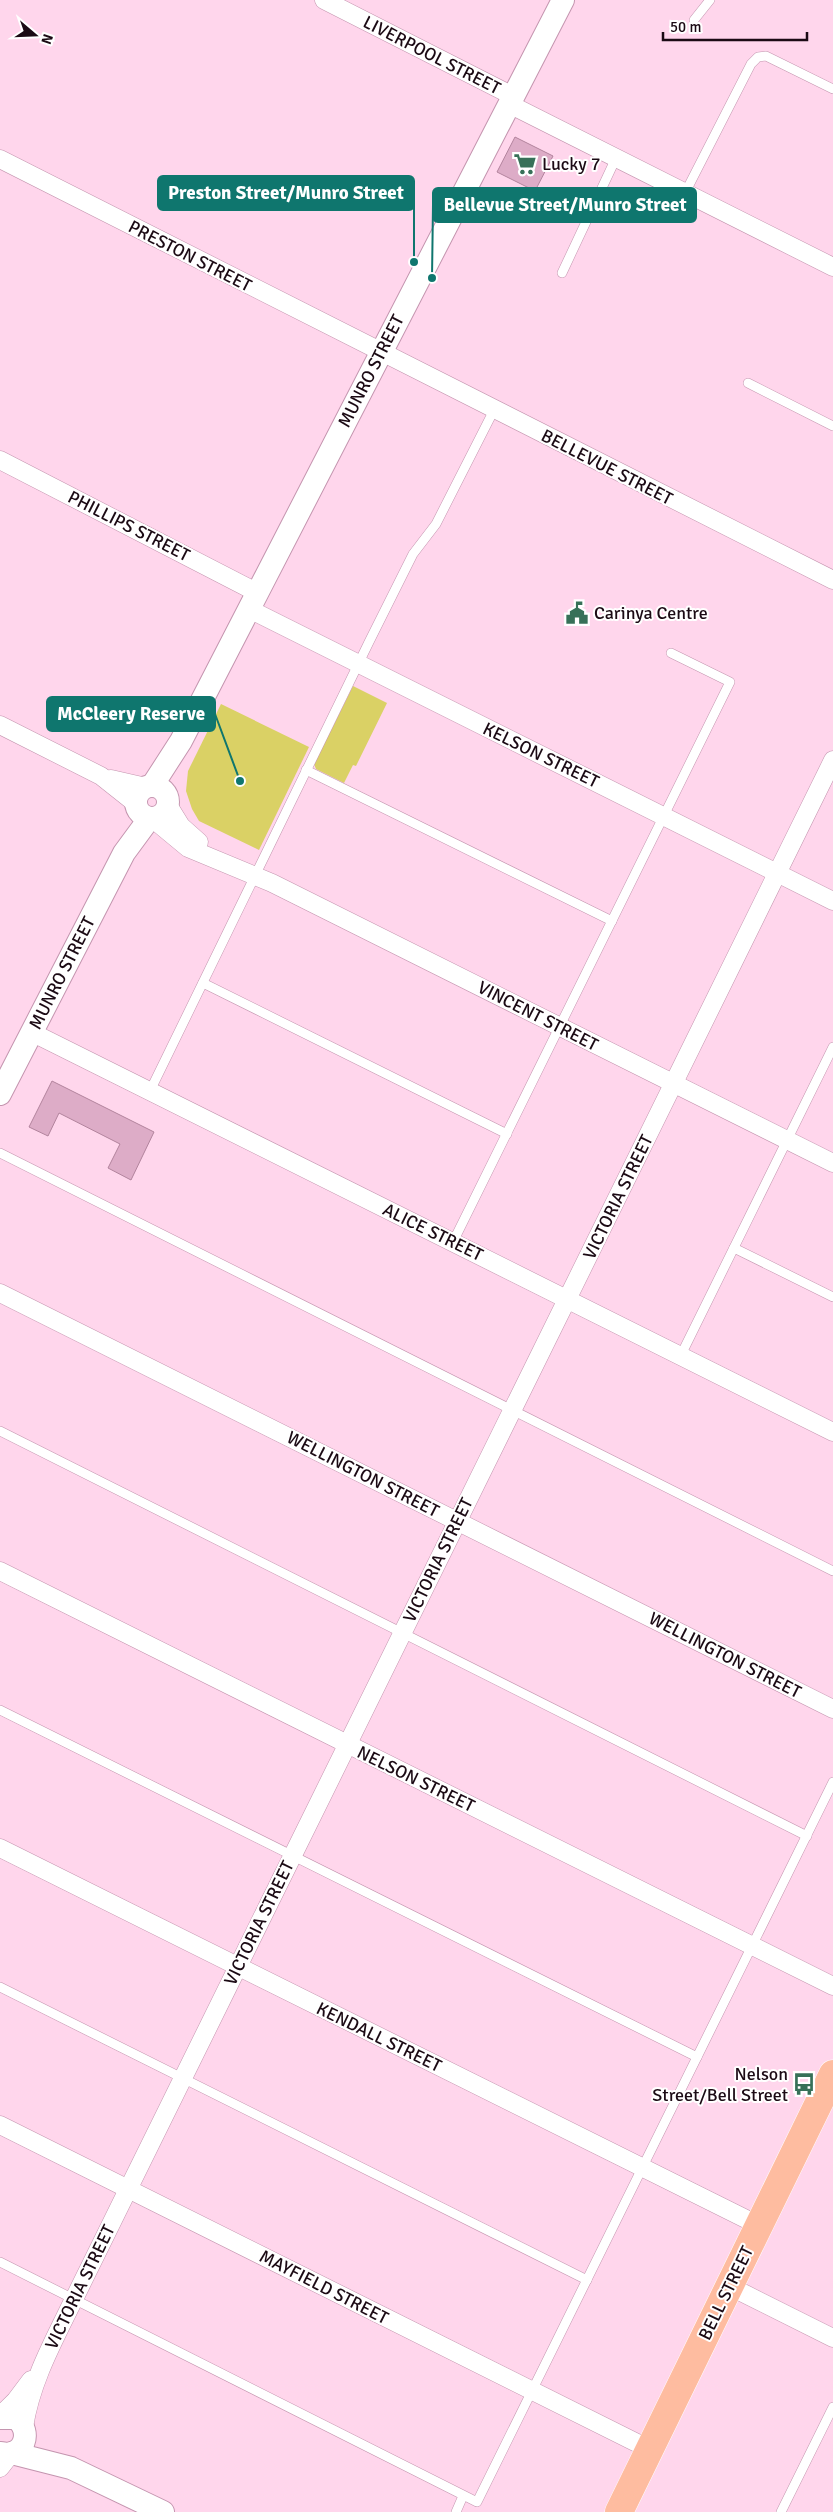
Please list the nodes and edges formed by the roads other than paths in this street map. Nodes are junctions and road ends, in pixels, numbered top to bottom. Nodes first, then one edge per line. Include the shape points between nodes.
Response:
1 (324, 0) edge
2 (563, 0) edge
3 (710, 0) edge
4 (694, 20) dead end
5 (833, 89) edge
6 (511, 100) junction
7 (616, 158) junction
8 (0, 160) edge
9 (685, 193) junction
10 (833, 267) edge
11 (562, 273) dead end
12 (381, 353) junction
13 (748, 383) dead end
14 (494, 410) junction
15 (833, 426) edge
16 (0, 460) edge
17 (833, 580) edge
18 (254, 601) junction
19 (671, 653) dead end
20 (359, 664) junction
21 (0, 725) edge
22 (833, 760) edge
23 (306, 770) junction
24 (151, 803) junction
25 (664, 816) junction
26 (248, 872) junction
27 (778, 872) junction
28 (833, 901) edge
29 (612, 921) junction
30 (203, 983) junction
31 (559, 1027) junction
32 (31, 1032) junction
33 (833, 1047) edge
34 (673, 1084) junction
35 (150, 1091) junction
36 (0, 1094) edge
37 (507, 1134) junction
38 (787, 1140) junction
39 (0, 1154) edge
40 (833, 1163) edge
41 (453, 1242) junction
42 (734, 1248) junction
43 (0, 1293) edge
44 (833, 1297) edge
45 (568, 1299) junction
46 (680, 1357) junction
47 (512, 1410) junction
48 (0, 1431) edge
49 (833, 1432) edge
50 (458, 1521) junction
51 (0, 1571) edge
52 (833, 1571) edge
53 (402, 1632) junction
54 (833, 1709) edge
55 (0, 1710) edge
56 (348, 1745) junction
57 (833, 1782) edge
58 (807, 1836) junction
59 (0, 1848) edge
60 (292, 1855) junction
61 (752, 1946) junction
62 (238, 1967) junction
63 (833, 1986) edge
64 (0, 1987) edge
65 (697, 2057) junction
66 (833, 2074) edge
67 (183, 2078) junction
68 (0, 2125) edge
69 (642, 2168) junction
70 (129, 2190) junction
71 (758, 2225) junction
72 (0, 2262) edge
73 (588, 2280) junction
74 (729, 2286) junction
75 (74, 2299) junction
76 (833, 2338) edge
77 (44, 2361) junction
78 (532, 2392) junction
79 (833, 2407) edge
80 (0, 2417) edge
81 (24, 2428) junction
82 (649, 2449) junction
83 (6, 2457) edge
84 (71, 2468) junction
85 (463, 2496) junction
86 (164, 2512) edge
87 (456, 2512) edge
88 (619, 2512) edge
89 (781, 2512) edge

1 - 6 street, LIVERPOOL STREET
2 - 6 street, MUNRO STREET
3 - 4 lane
5 - 9 lane via 766,56 758,57 751,64
6 - 7 street, LIVERPOOL STREET
6 - 12 street, MUNRO STREET
7 - 9 street, LIVERPOOL STREET
7 - 11 lane
8 - 12 street, PRESTON STREET
9 - 10 street, LIVERPOOL STREET
12 - 14 street, BELLEVUE STREET
12 - 18 street, MUNRO STREET
13 - 15 lane
14 - 17 street, BELLEVUE STREET
14 - 20 lane via 436,524 413,554
16 - 18 street, PHILLIPS STREET
18 - 20 street, KELSON STREET
18 - 24 street, MUNRO STREET
19 - 25 lane via 730,682
20 - 23 lane
20 - 25 street, KELSON STREET
21 - 24 street, VINCENT STREET
22 - 27 street, VICTORIA STREET
23 - 26 lane
23 - 29 lane
24 - 26 street, VINCENT STREET via 188,848
24 - 32 street, MUNRO STREET
25 - 27 street, KELSON STREET
25 - 29 lane
26 - 30 lane
26 - 31 street, VINCENT STREET
27 - 28 street, KELSON STREET
27 - 34 street, VICTORIA STREET
29 - 31 lane
30 - 35 lane
30 - 37 lane
31 - 34 street, VINCENT STREET
31 - 37 lane
32 - 35 street, ALICE STREET
32 - 36 street, MUNRO STREET
33 - 38 lane
34 - 38 street, VINCENT STREET
34 - 45 street, VICTORIA STREET
35 - 41 street, ALICE STREET
37 - 41 lane
38 - 40 street, VINCENT STREET
38 - 42 lane
39 - 47 lane
41 - 45 street, ALICE STREET
42 - 44 lane
42 - 46 lane
43 - 50 street, WELLINGTON STREET
45 - 46 street, ALICE STREET
45 - 47 street, VICTORIA STREET
46 - 49 street, ALICE STREET
47 - 50 street, VICTORIA STREET
47 - 52 lane
48 - 53 lane
50 - 53 street, VICTORIA STREET
50 - 54 street, WELLINGTON STREET
51 - 56 street, NELSON STREET
53 - 56 street, VICTORIA STREET
53 - 58 lane
55 - 60 lane
56 - 60 street, VICTORIA STREET
56 - 61 street, NELSON STREET
57 - 58 lane
58 - 61 lane
59 - 62 street, KENDALL STREET
60 - 62 street, VICTORIA STREET
60 - 65 lane
61 - 63 street, NELSON STREET
61 - 65 lane
62 - 67 street, VICTORIA STREET
62 - 69 street, KENDALL STREET
64 - 67 lane
65 - 69 lane
66 - 71 highway, BELL STREET
67 - 70 street, VICTORIA STREET
67 - 73 lane
68 - 70 street, MAYFIELD STREET
69 - 71 street, KENDALL STREET
69 - 73 lane
70 - 75 street, VICTORIA STREET
70 - 78 street, MAYFIELD STREET
71 - 74 highway, BELL STREET
72 - 75 lane
73 - 78 lane
74 - 76 street
74 - 82 highway, BELL STREET
75 - 77 street, VICTORIA STREET
75 - 85 lane
77 - 80 street, VICTORIA STREET
77 - 81 street, VICTORIA STREET via 28,2405
78 - 82 street, MAYFIELD STREET
78 - 85 lane via 477,2502
79 - 89 lane
80 - 81 street via 16,2418
81 - 83 street via 22,2447
81 - 84 street
82 - 88 highway, BELL STREET
83 - 84 street
84 - 86 street
85 - 87 lane

